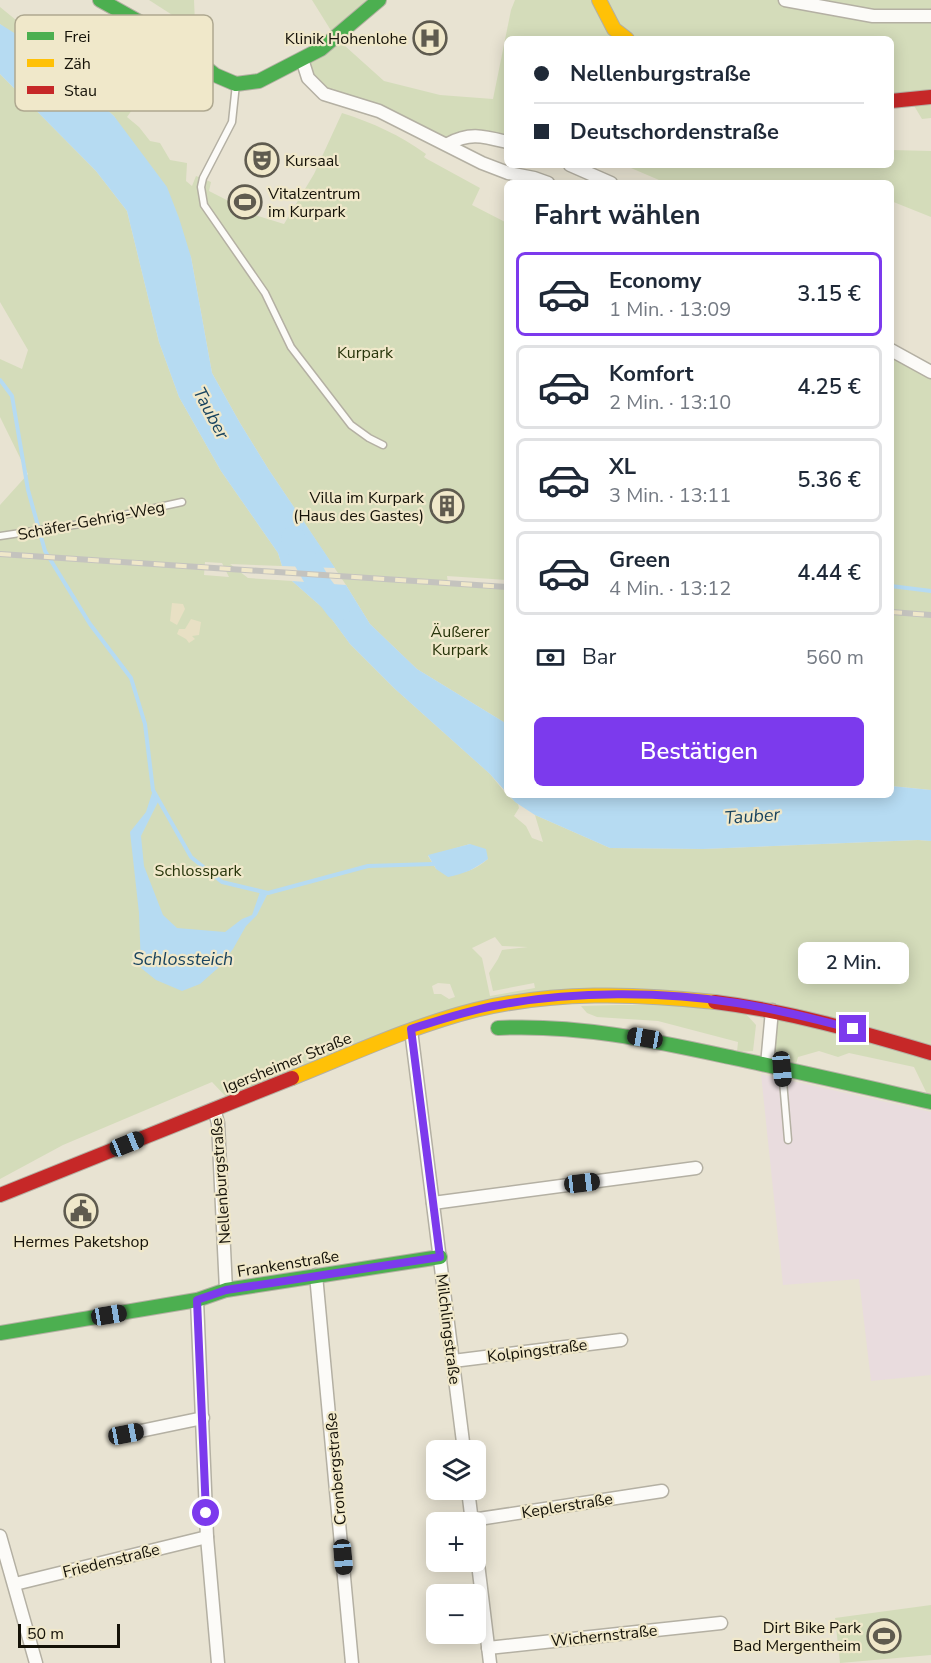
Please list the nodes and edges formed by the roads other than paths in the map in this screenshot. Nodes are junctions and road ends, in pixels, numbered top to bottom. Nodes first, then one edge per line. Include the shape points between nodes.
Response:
1 (100, 0) edge
2 (379, 0) edge
3 (599, 0) edge
4 (785, 0) edge
5 (127, 15) edge
6 (931, 16) edge
7 (623, 36) edge
8 (302, 59) junction
9 (213, 73) edge
10 (236, 84) junction
11 (931, 97) edge
12 (894, 101) edge
13 (504, 141) edge
14 (447, 144) junction
15 (577, 168) edge
16 (540, 180) edge
17 (604, 180) edge
18 (894, 352) edge
19 (931, 372) edge
20 (383, 445) dead end
21 (182, 502) dead end
22 (4, 535) edge
23 (772, 1010) junction
24 (498, 1028) dead end
25 (411, 1029) junction
26 (931, 1053) edge
27 (767, 1065) junction
28 (782, 1069) junction
29 (931, 1102) edge
30 (214, 1108) junction
31 (788, 1140) dead end
32 (696, 1167) dead end
33 (0, 1195) edge
34 (433, 1203) junction
35 (440, 1257) junction
36 (316, 1275) junction
37 (226, 1290) junction
38 (197, 1300) junction
39 (0, 1333) edge
40 (621, 1340) dead end
41 (453, 1361) junction
42 (202, 1418) junction
43 (126, 1434) dead end
44 (463, 1440) edge
45 (662, 1491) dead end
46 (486, 1519) edge
47 (0, 1536) edge
48 (207, 1537) junction
49 (479, 1572) edge
50 (15, 1584) junction
51 (721, 1623) dead end
52 (488, 1648) junction
53 (36, 1663) edge
54 (218, 1663) edge
55 (352, 1663) edge
56 (490, 1663) edge

1 - 5 street
2 - 8 street via 321,49
3 - 7 street via 614,28
4 - 6 street via 873,16
8 - 10 street via 259,81
8 - 14 street via 309,78 324,94 379,111
9 - 10 street
10 - 20 lane via 232,123 203,178 204,205 265,293 291,347 351,425
11 - 12 street
13 - 14 street via 463,136
14 - 16 street via 482,163
15 - 17 street
18 - 19 street
21 - 22 lane, Schäfer-Gehrig-Weg via 87,523
23 - 25 street, Igersheimer Straße via 722,1001 597,994 500,1004
23 - 26 street, Igersheimer Straße via 868,1032
23 - 27 street
24 - 27 street via 600,1030
25 - 30 street, Igersheimer Straße
25 - 34 street, Milchlingstraße
27 - 28 street
28 - 29 street
28 - 31 lane
30 - 33 street, Igersheimer Straße
30 - 37 street, Nellenburgstraße
32 - 34 street
34 - 35 street, Milchlingstraße
35 - 36 street, Frankenstraße
35 - 41 street, Milchlingstraße
36 - 37 street, Frankenstraße
36 - 55 street, Cronbergstraße
37 - 38 street, Frankenstraße
38 - 39 street, Frankenstraße
38 - 42 street
40 - 41 street, Kolpingstraße
41 - 44 street, Milchlingstraße
42 - 43 street
42 - 48 street
45 - 46 street, Keplerstraße
47 - 50 street
48 - 50 street, Friedenstraße
48 - 54 street
49 - 52 street
50 - 53 street
51 - 52 street, Wichernstraße
52 - 56 street

